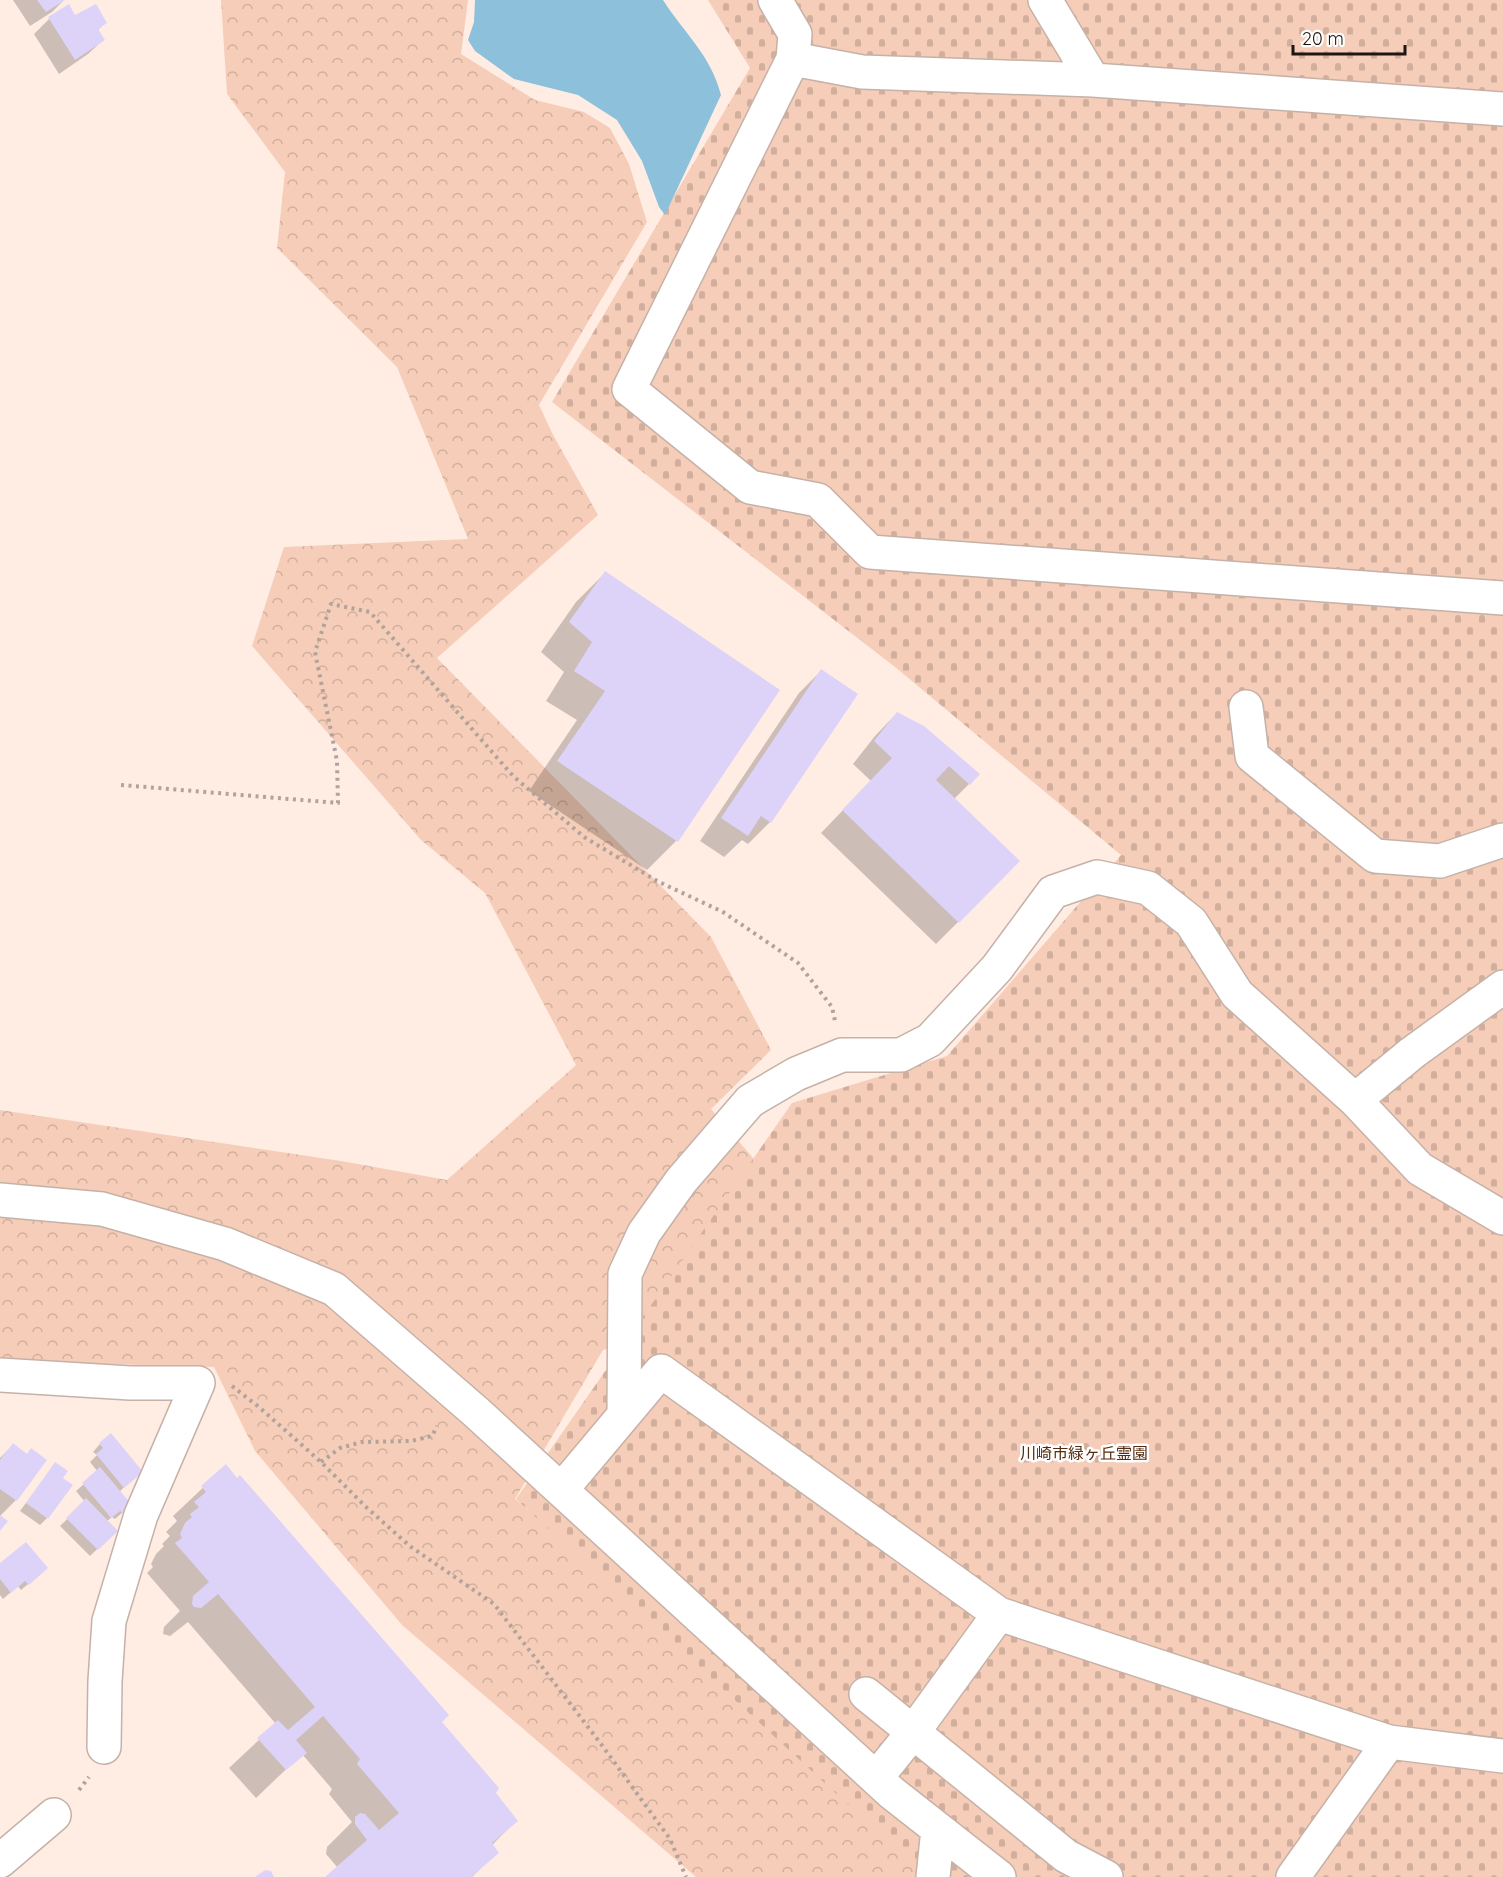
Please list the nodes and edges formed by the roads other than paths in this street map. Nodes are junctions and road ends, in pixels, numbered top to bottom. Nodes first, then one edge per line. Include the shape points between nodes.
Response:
1 (775, 0) edge
2 (1045, 0) edge
3 (793, 59) junction
4 (1093, 80) junction
5 (1503, 109) edge
6 (1503, 598) edge
7 (1246, 708) dead end
8 (1503, 840) edge
9 (1503, 987) edge
10 (1354, 1100) junction
11 (0, 1200) edge
12 (1503, 1218) edge
13 (0, 1375) edge
14 (624, 1415) junction
15 (562, 1489) junction
16 (999, 1614) junction
17 (866, 1694) dead end
18 (914, 1731) junction
19 (1389, 1742) junction
20 (104, 1747) road end
21 (1503, 1756) edge
22 (876, 1778) junction
23 (54, 1815) road end
24 (938, 1829) junction
25 (0, 1861) edge
26 (933, 1877) edge
27 (999, 1877) edge
28 (1106, 1877) edge
29 (1293, 1877) edge

1 - 3 street via 795,34
2 - 4 street
3 - 4 street via 862,72
3 - 6 street via 629,389 750,487 818,500 870,552
4 - 5 street
7 - 8 street via 1252,756 1375,856 1440,861
9 - 10 street
10 - 12 street via 1420,1169
10 - 14 street via 1237,994 1191,922 1148,888 1097,877 1053,892 997,968 930,1040 901,1055 842,1055 796,1074 750,1101 681,1181 644,1233 626,1274
11 - 15 street via 102,1209 225,1244 334,1289
13 - 20 street via 198,1383 141,1515 109,1621
14 - 15 street
14 - 16 street via 661,1371
15 - 22 street
16 - 18 street
16 - 19 street
17 - 18 street
18 - 22 street
18 - 28 street via 1066,1856
19 - 21 street
19 - 29 street
22 - 24 street
23 - 25 street
24 - 26 street
24 - 27 street

